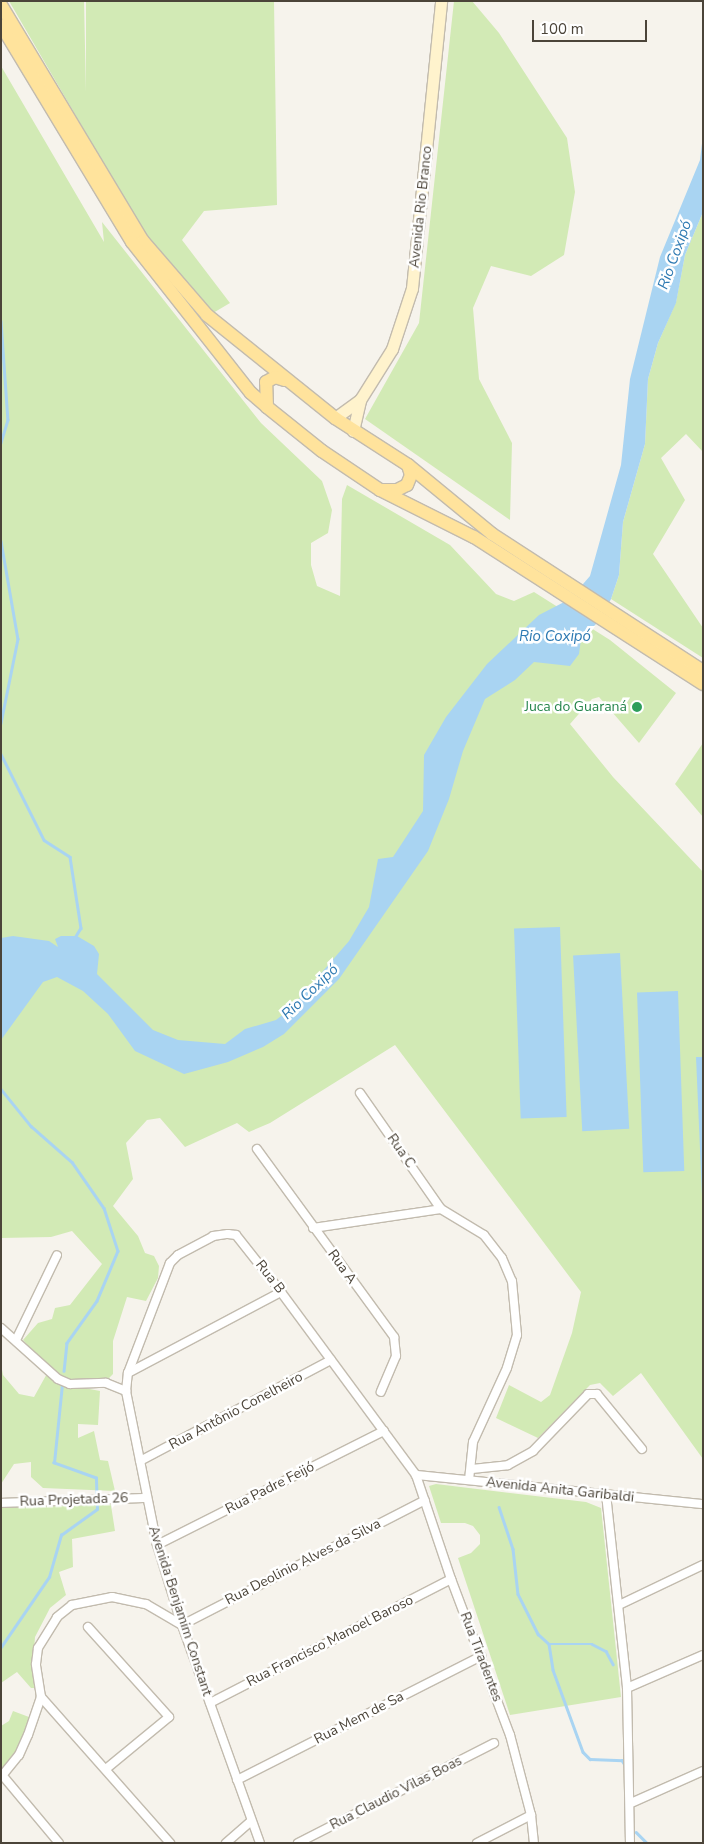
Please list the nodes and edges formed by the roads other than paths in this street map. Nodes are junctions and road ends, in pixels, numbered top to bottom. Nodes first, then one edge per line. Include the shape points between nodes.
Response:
1 (442, 1) edge
2 (1, 5) edge
3 (1, 25) edge
4 (292, 384) junction
5 (360, 400) junction
6 (267, 407) junction
7 (335, 418) junction
8 (353, 431) junction
9 (408, 465) junction
10 (380, 490) junction
11 (539, 572) junction
12 (703, 671) edge
13 (703, 684) edge
14 (360, 1093) dead end
15 (257, 1149) dead end
16 (441, 1209) junction
17 (313, 1228) junction
18 (57, 1256) dead end
19 (281, 1292) junction
20 (1, 1328) edge
21 (16, 1340) junction
22 (331, 1360) junction
23 (128, 1372) junction
24 (126, 1391) junction
25 (381, 1392) dead end
26 (384, 1430) junction
27 (642, 1449) dead end
28 (140, 1461) junction
29 (472, 1469) junction
30 (416, 1475) junction
31 (469, 1480) junction
32 (606, 1494) junction
33 (147, 1498) junction
34 (425, 1500) junction
35 (1, 1503) edge
36 (703, 1504) edge
37 (157, 1545) junction
38 (703, 1565) edge
39 (451, 1579) junction
40 (619, 1605) junction
41 (182, 1624) junction
42 (88, 1627) dead end
43 (703, 1655) edge
44 (481, 1656) junction
45 (627, 1688) junction
46 (41, 1697) junction
47 (210, 1703) junction
48 (494, 1743) dead end
49 (106, 1769) junction
50 (703, 1770) edge
51 (2, 1777) edge
52 (237, 1780) junction
53 (631, 1803) junction
54 (531, 1815) junction
55 (251, 1821) junction
56 (60, 1843) edge
57 (170, 1843) edge
58 (226, 1843) edge
59 (260, 1843) edge
60 (298, 1843) edge
61 (477, 1843) edge
62 (534, 1843) edge
63 (630, 1843) edge

1 - 5 street, Avenida Rio Branco via 412,288 392,349
2 - 4 main road via 157,260 206,315
3 - 6 main road via 132,242 252,393
4 - 6 main road via 274,377 266,382
4 - 7 main road
5 - 7 street, Avenida Rio Branco
5 - 8 street, Avenida Rio Branco
6 - 10 main road via 322,451
7 - 8 main road
8 - 9 main road
9 - 10 main road via 411,475 407,485 396,490
9 - 11 main road
10 - 11 main road
11 - 12 main road via 624,619
11 - 13 main road
14 - 16 street, Rua C
15 - 17 street, Rua A
16 - 17 street
16 - 29 street via 484,1235 502,1258 512,1281 516,1308 517,1335 507,1368 473,1442
17 - 25 street, Rua A via 394,1337 396,1356
18 - 21 street
19 - 22 street, Rua B
19 - 23 street
19 - 23 street, Rua B via 236,1235 213,1236 178,1255 166,1270
20 - 21 street
21 - 24 street via 58,1379 70,1384 106,1383
22 - 26 street, Rua B
22 - 28 street, Rua Antônio Conelheiro
23 - 24 street, Avenida Benjamim Constant
24 - 28 street, Avenida Benjamim Constant
26 - 30 street, Rua B
26 - 37 street, Rua Padre Feijó
27 - 29 street via 597,1394 588,1394 533,1451 508,1465
28 - 33 street, Avenida Benjamim Constant
29 - 31 street
30 - 31 street, Avenida Anita Garibaldi
30 - 34 street, Rua Tiradentes
31 - 32 street, Avenida Anita Garibaldi
32 - 36 street, Avenida Anita Garibaldi
32 - 40 street
33 - 35 street, Rua Projetada 26
33 - 37 street, Avenida Benjamim Constant
34 - 39 street, Rua Tiradentes
34 - 41 street, Rua Deolinio Alves da Silva
37 - 41 street, Avenida Benjamim Constant
38 - 40 street
39 - 44 street, Rua Tiradentes
39 - 47 street, Rua Francisco Manoel Baroso
40 - 45 street
41 - 46 street via 130,1599 98,1598 72,1605 57,1617 38,1648 36,1664
41 - 47 street, Avenida Benjamim Constant
42 - 49 street via 169,1717
43 - 45 street
44 - 52 street, Rua Mem de Sa
44 - 54 street, Rua Tiradentes via 510,1735
45 - 53 street
46 - 49 street
46 - 51 street via 19,1755
47 - 52 street, Avenida Benjamim Constant
48 - 60 street, Rua Claudio Vilas Boas
49 - 57 street
50 - 53 street
51 - 56 street
52 - 55 street, Avenida Benjamim Constant
53 - 63 street
54 - 61 street
54 - 62 street, Rua Tiradentes
55 - 58 street
55 - 59 street, Avenida Benjamim Constant

